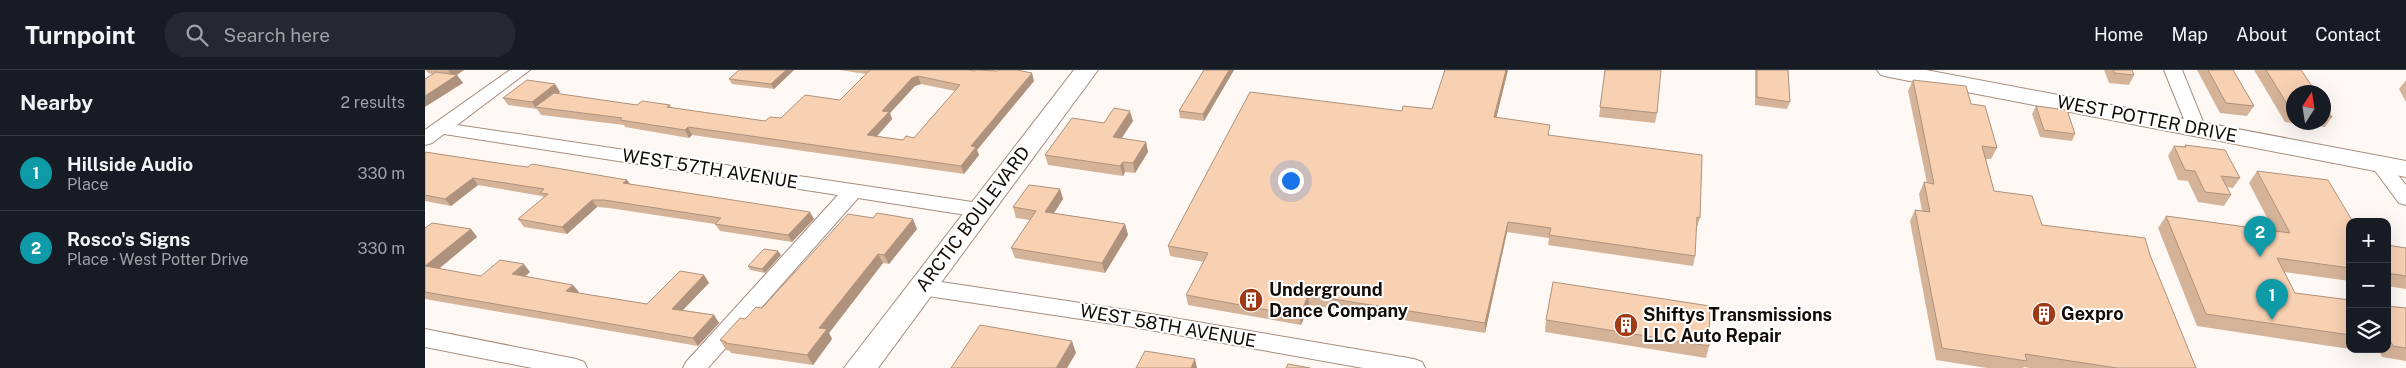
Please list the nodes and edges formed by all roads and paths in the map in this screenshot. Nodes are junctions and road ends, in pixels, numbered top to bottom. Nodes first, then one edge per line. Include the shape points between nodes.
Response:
1 (521, 70) edge
2 (1086, 70) edge
3 (1889, 70) edge
4 (2173, 70) edge
5 (2197, 129) junction
6 (432, 133) edge
7 (2379, 164) junction
8 (2406, 169) edge
9 (853, 191) junction
10 (2406, 198) edge
11 (979, 210) junction
12 (921, 287) junction
13 (425, 338) edge
14 (577, 368) edge
15 (694, 368) edge
16 (860, 368) edge
17 (1414, 368) edge

1 - 6 street
2 - 11 main road, ARCTIC BOULEVARD
3 - 5 main road, WEST POTTER DRIVE
4 - 5 street
5 - 7 main road, WEST POTTER DRIVE
6 - 9 street, WEST 57TH AVENUE
7 - 8 main road, WEST POTTER DRIVE
7 - 10 street
9 - 11 street, WEST 57TH AVENUE
9 - 15 street
11 - 12 main road, ARCTIC BOULEVARD
12 - 16 main road, ARCTIC BOULEVARD
12 - 17 street, WEST 58TH AVENUE via 1127,318
13 - 14 street

